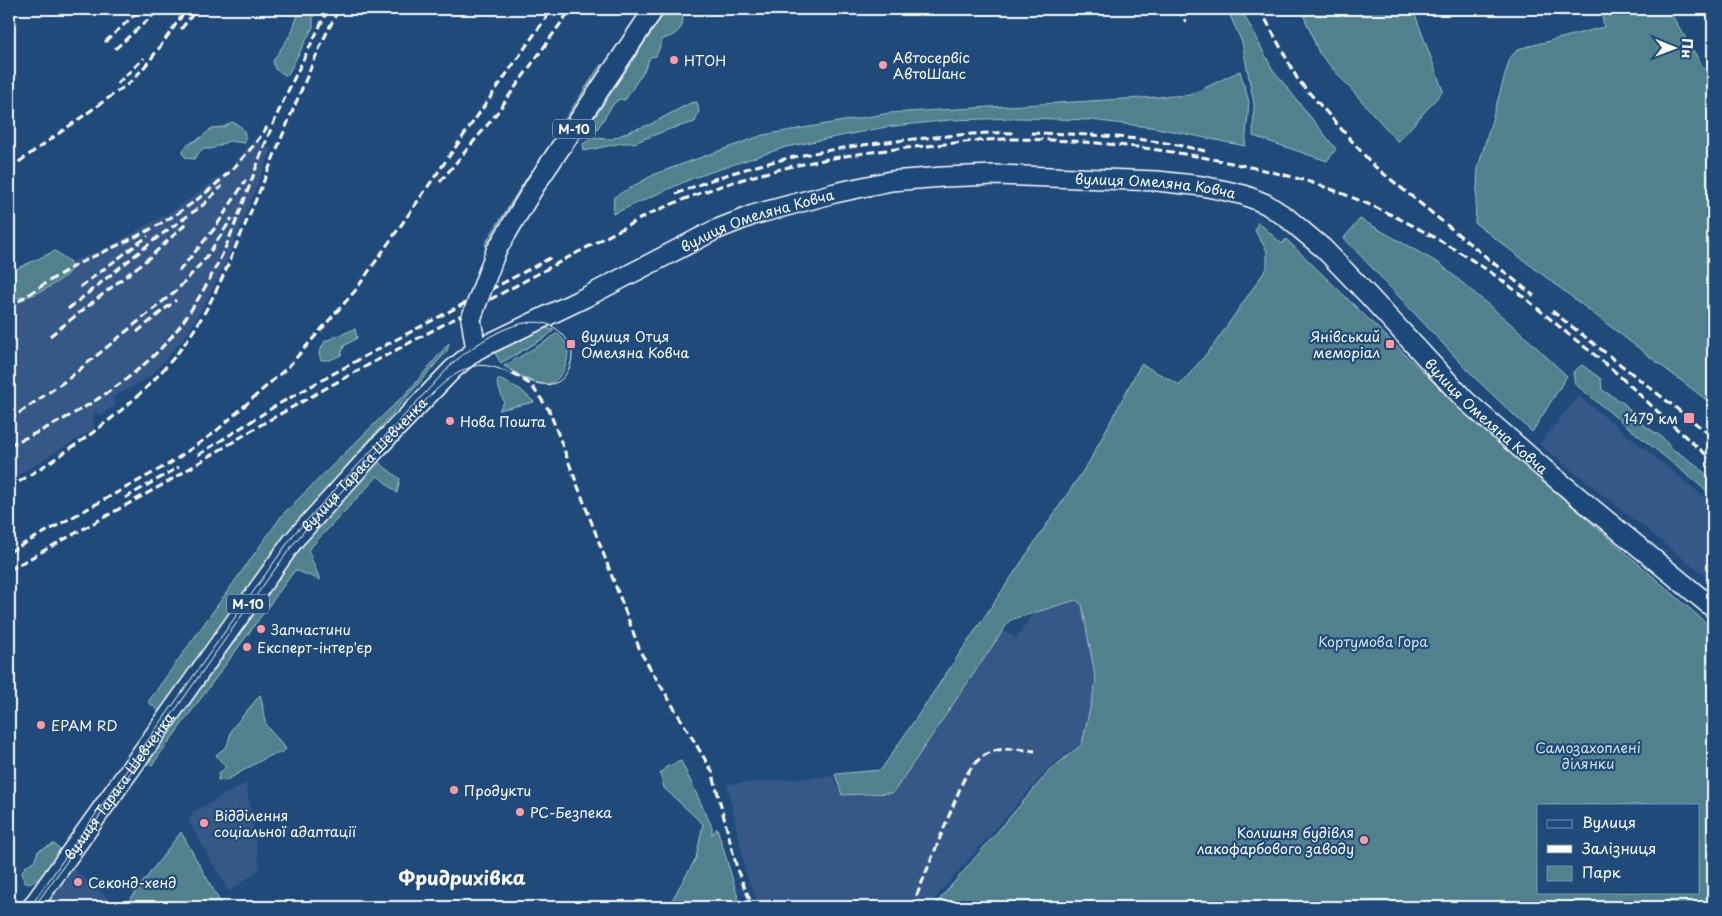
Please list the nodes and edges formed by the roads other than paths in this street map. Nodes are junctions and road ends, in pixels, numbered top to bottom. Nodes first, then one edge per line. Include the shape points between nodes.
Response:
1 (654, 9) edge
2 (476, 350) junction
3 (1713, 608) edge
4 (32, 907) edge

1 - 2 main road, М-10, bridge via 536,184 496,251 471,319
2 - 3 main road, вулиця Омеляна Ковча via 715,230 753,215 844,191 891,181 996,175 1157,182 1222,190 1266,204 1300,227 1368,294 1464,400
2 - 4 main road, вулиця Тараса Шевченка / М-10 via 453,369 384,441 293,541

